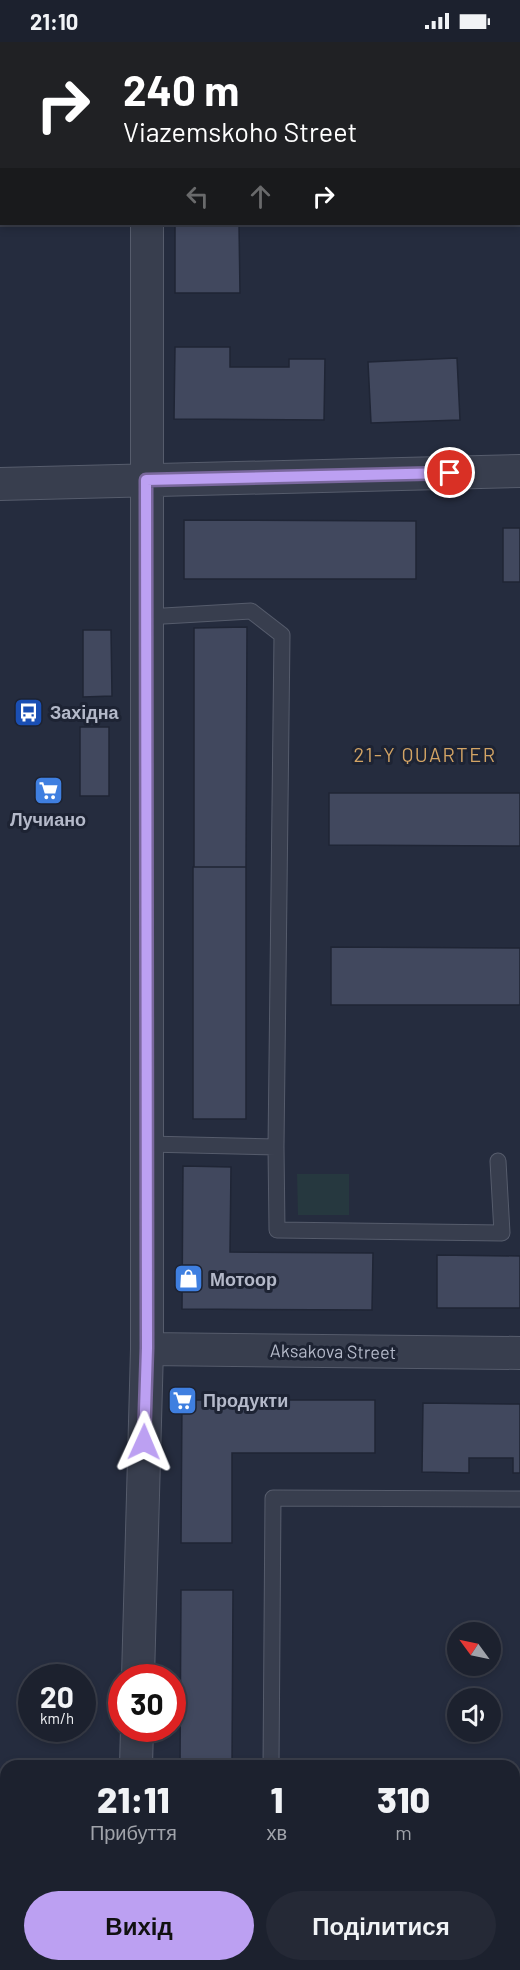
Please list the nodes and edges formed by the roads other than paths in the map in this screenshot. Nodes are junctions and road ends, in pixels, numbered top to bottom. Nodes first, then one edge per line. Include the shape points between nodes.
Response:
1 (147, 225) edge
2 (520, 471) edge
3 (146, 480) junction
4 (0, 484) edge
5 (146, 617) junction
6 (147, 1144) junction
7 (276, 1148) junction
8 (498, 1161) dead end
9 (147, 1348) junction
10 (520, 1353) edge
11 (520, 1499) edge
12 (138, 1664) edge
13 (137, 1742) edge
14 (136, 1760) edge
15 (271, 1760) edge

1 - 3 street
2 - 3 street
3 - 4 street
3 - 5 street
5 - 6 street
5 - 7 lane via 251,611 282,635
6 - 7 lane
6 - 9 street
7 - 8 lane via 278,1230 502,1233
9 - 10 street, Aksakova Street
9 - 12 street
11 - 15 lane via 273,1498
13 - 14 street

